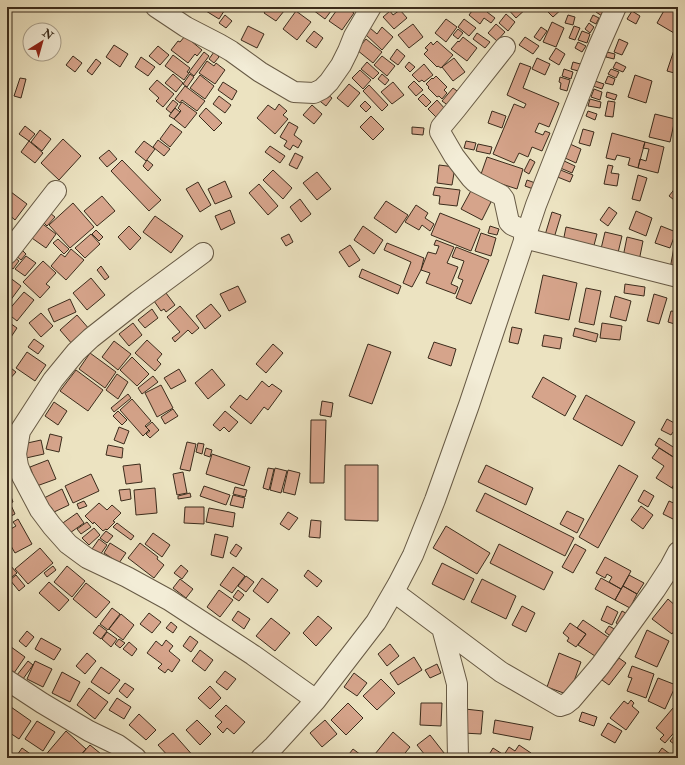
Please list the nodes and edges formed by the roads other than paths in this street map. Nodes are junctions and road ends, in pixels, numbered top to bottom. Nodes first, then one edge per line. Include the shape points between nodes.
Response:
1 (156, 7) edge
2 (371, 7) edge
3 (616, 7) edge
4 (505, 47) dead end
5 (56, 191) dead end
6 (525, 234) junction
7 (203, 253) dead end
8 (7, 254) edge
9 (678, 277) edge
10 (678, 552) edge
11 (394, 592) junction
12 (442, 628) junction
13 (7, 680) edge
14 (316, 700) junction
15 (136, 758) edge
16 (261, 758) edge
17 (458, 758) edge

1 - 2 street via 294,92 314,93 322,89 337,70
3 - 6 street
4 - 6 street via 440,132 474,182 501,195 509,222
5 - 8 street
6 - 9 street
6 - 11 street via 435,500 413,555
7 - 14 street via 138,301 76,352 20,431 16,454 18,466 40,510 68,544 87,558 170,600
10 - 12 street via 656,590 600,666 571,700 560,706 501,672
11 - 12 street
11 - 14 street via 376,622
12 - 17 street via 457,684
13 - 15 street via 42,704 118,745
14 - 16 street

